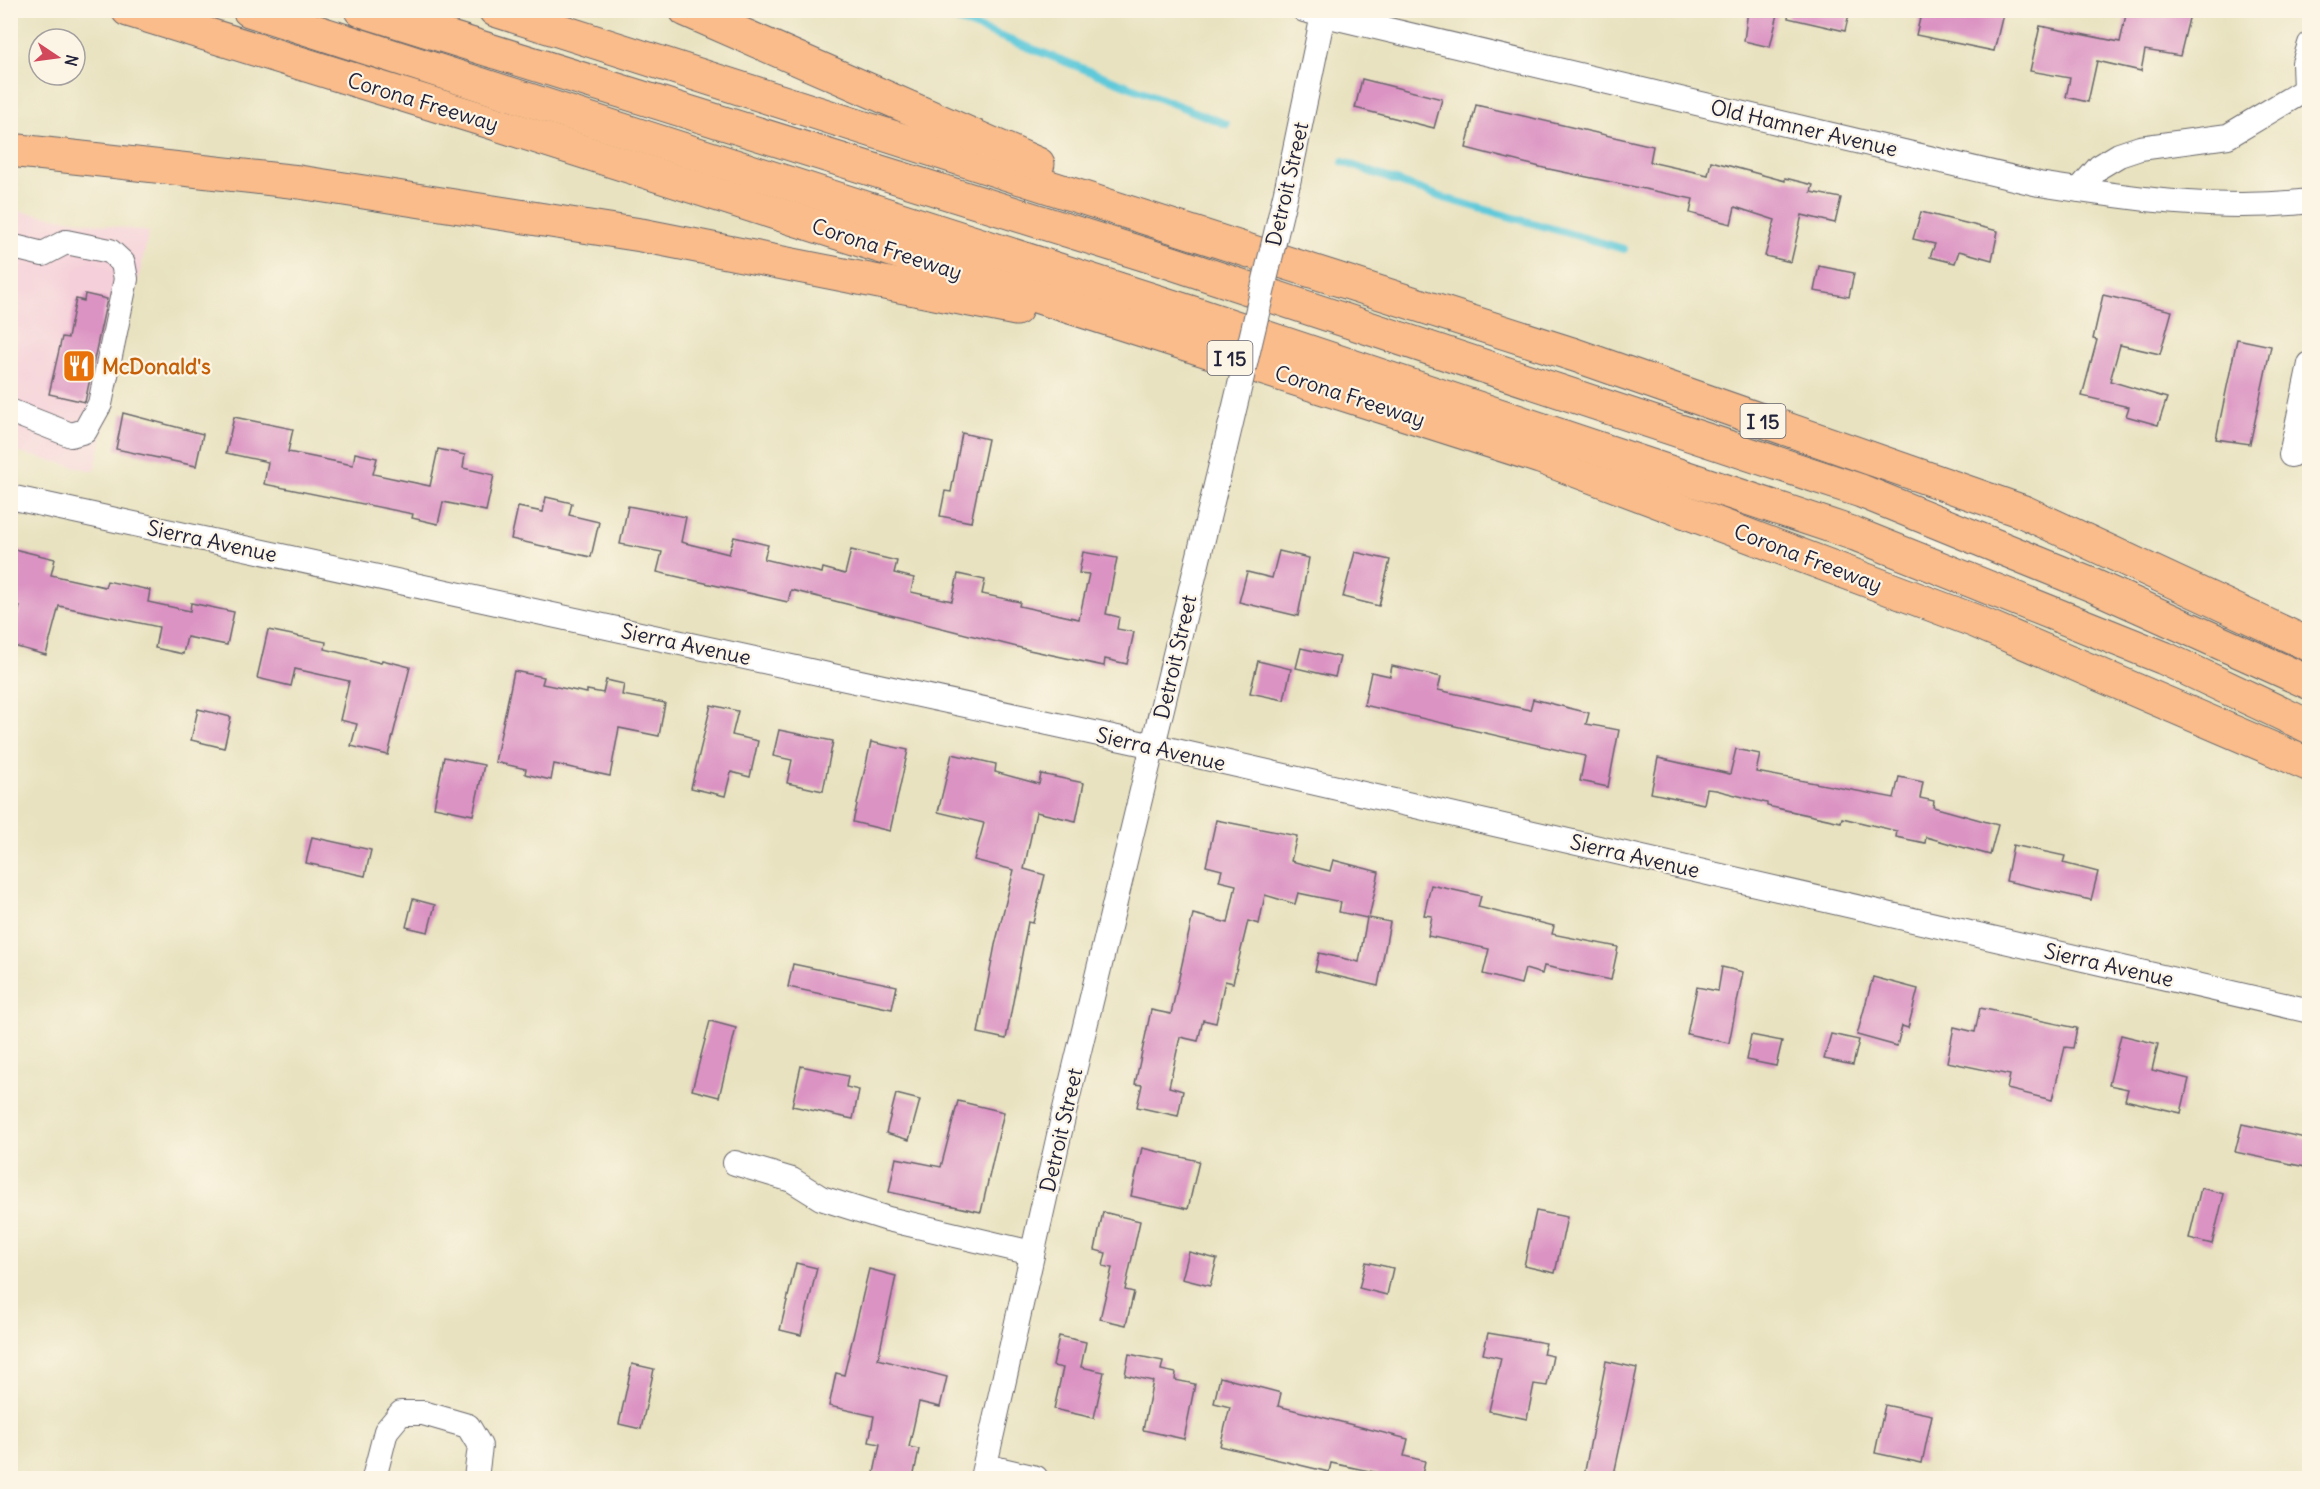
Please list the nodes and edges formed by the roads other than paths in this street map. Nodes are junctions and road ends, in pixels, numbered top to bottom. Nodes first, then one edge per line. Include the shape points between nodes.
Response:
1 (128, 10) edge
2 (249, 10) edge
3 (361, 10) edge
4 (495, 10) edge
5 (686, 10) edge
6 (1317, 12) edge
7 (2310, 44) edge
8 (2307, 88) edge
9 (10, 150) edge
10 (2079, 190) junction
11 (2310, 201) edge
12 (1202, 236) junction
13 (10, 246) edge
14 (1169, 339) junction
15 (2310, 364) edge
16 (10, 411) edge
17 (2291, 455) dead end
18 (10, 497) edge
19 (2310, 645) edge
20 (2310, 683) edge
21 (2310, 727) edge
22 (1154, 747) junction
23 (2310, 765) edge
24 (2310, 1011) edge
25 (735, 1163) dead end
26 (1032, 1253) junction
27 (983, 1472) edge
28 (374, 1479) edge
29 (476, 1479) edge
30 (1036, 1479) edge

1 - 14 highway, Corona Freeway / I 15
2 - 21 highway via 1196,314 1855,534 2164,658
3 - 20 highway via 1172,263 1861,491 2092,585
4 - 12 highway, I 15
5 - 12 highway
6 - 10 street, Old Hamner Avenue via 2027,181
6 - 22 street, Detroit Street, bridge via 1288,183
7 - 8 street via 2304,63
8 - 10 street via 2228,136 2140,148 2119,155 2099,167
9 - 14 highway via 299,182 641,235
10 - 11 street, Old Hamner Avenue via 2160,202 2271,206
12 - 19 highway, I 15 via 1575,355 2024,512
13 - 16 street via 43,254 66,242 110,250 123,263 126,279 103,393 95,417 85,431 71,435
14 - 23 highway, Corona Freeway / I 15 via 1540,457 1975,621
15 - 17 street
18 - 22 street, Sierra Avenue
22 - 24 street, Sierra Avenue
22 - 26 street, Detroit Street
25 - 26 street via 792,1180 821,1198 888,1219
26 - 27 street, Detroit Street
27 - 30 street
28 - 29 street via 386,1431 401,1413 423,1413 468,1426 480,1446

